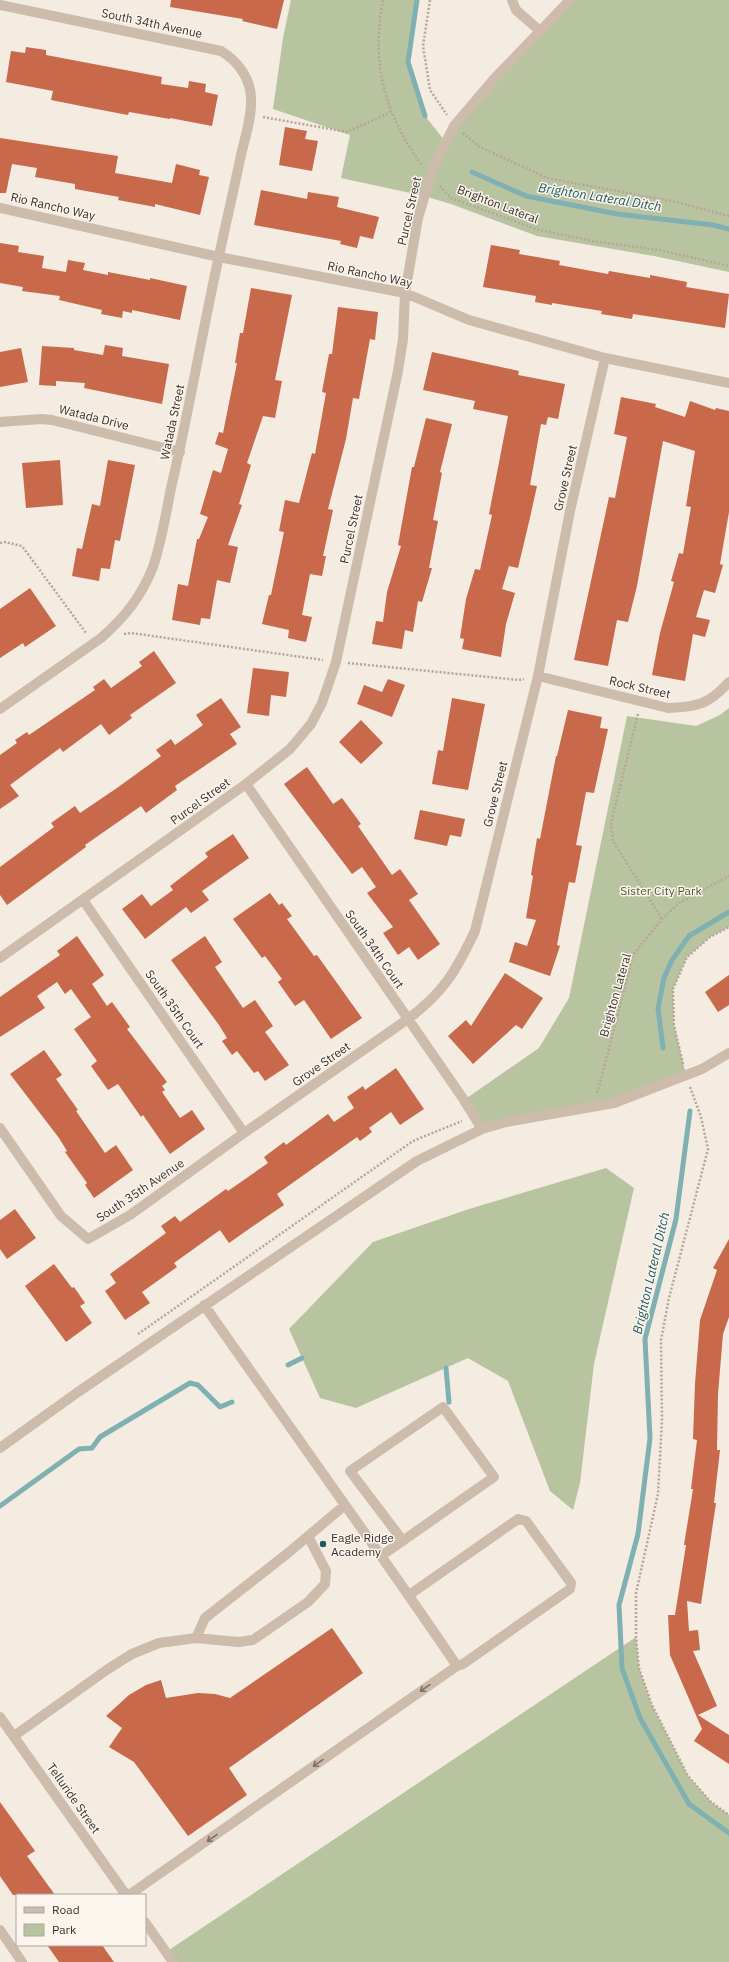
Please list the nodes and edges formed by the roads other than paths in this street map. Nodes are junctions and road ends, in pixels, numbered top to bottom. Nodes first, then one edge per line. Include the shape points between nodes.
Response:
1 (512, 0) edge
2 (570, 0) edge
3 (0, 5) edge
4 (540, 31) junction
5 (244, 73) joint
6 (0, 208) edge
7 (219, 256) junction
8 (405, 293) junction
9 (605, 358) junction
10 (729, 383) edge
11 (0, 422) edge
12 (180, 452) junction
13 (538, 676) junction
14 (729, 682) edge
15 (0, 709) edge
16 (246, 784) junction
17 (83, 900) junction
18 (0, 958) edge
19 (408, 1019) junction
20 (729, 1053) edge
21 (0, 1128) edge
22 (482, 1129) junction
23 (244, 1133) junction
24 (204, 1305) junction
25 (0, 1448) edge
26 (345, 1505) junction
27 (308, 1536) junction
28 (403, 1541) junction
29 (381, 1556) junction
30 (409, 1595) junction
31 (196, 1638) junction
32 (456, 1666) junction
33 (0, 1717) edge
34 (14, 1736) junction
35 (126, 1894) edge
36 (128, 1894) edge
37 (146, 1923) edge
38 (0, 1930) edge
39 (22, 1962) edge
40 (173, 1962) edge

1 - 4 street via 516,10
2 - 4 street, Purcel Street
3 - 5 street, South 34th Avenue via 221,51 231,57
4 - 8 street, Purcel Street via 494,79 448,136 430,175 418,218
5 - 7 street, Watada Street via 249,84 250,115
6 - 7 street, Rio Rancho Way
7 - 8 street, Rio Rancho Way
7 - 12 street, Watada Street
8 - 9 street, Rio Rancho Way via 469,320
8 - 16 street, Purcel Street via 403,339 398,371 336,662 322,703 311,724 290,749
9 - 10 street, Rio Rancho Way
9 - 13 street, Grove Street via 570,511
11 - 12 street, Watada Drive via 52,420
12 - 15 street, Watada Street via 153,566 130,610 101,638
13 - 14 street, Rock Street via 668,708 702,704 716,696
13 - 19 street, Grove Street via 475,932 448,982 430,1003
16 - 17 street, Purcel Street
16 - 19 street, South 34th Court
17 - 18 street, Purcel Street
17 - 23 street, South 35th Court
19 - 22 street, South 34th Court
19 - 23 street, Grove Street
20 - 22 street via 702,1069 614,1104 506,1122
21 - 23 street, South 35th Avenue via 61,1216 88,1239 130,1215
22 - 24 street via 417,1161
24 - 25 street
24 - 26 street
26 - 27 street
26 - 29 street
27 - 31 street via 204,1618
27 - 31 street via 326,1571 325,1584 308,1602 253,1640 238,1642
28 - 28 street via 494,1477 442,1407 350,1471
28 - 29 street
29 - 30 street
30 - 32 street
30 - 32 street via 518,1519 526,1520 571,1583 570,1589 463,1664
31 - 34 street via 159,1643 132,1654
32 -> 36 street
33 - 34 street, Telluride Street
34 - 35 street, Telluride Street
37 - 40 street
38 - 39 street

